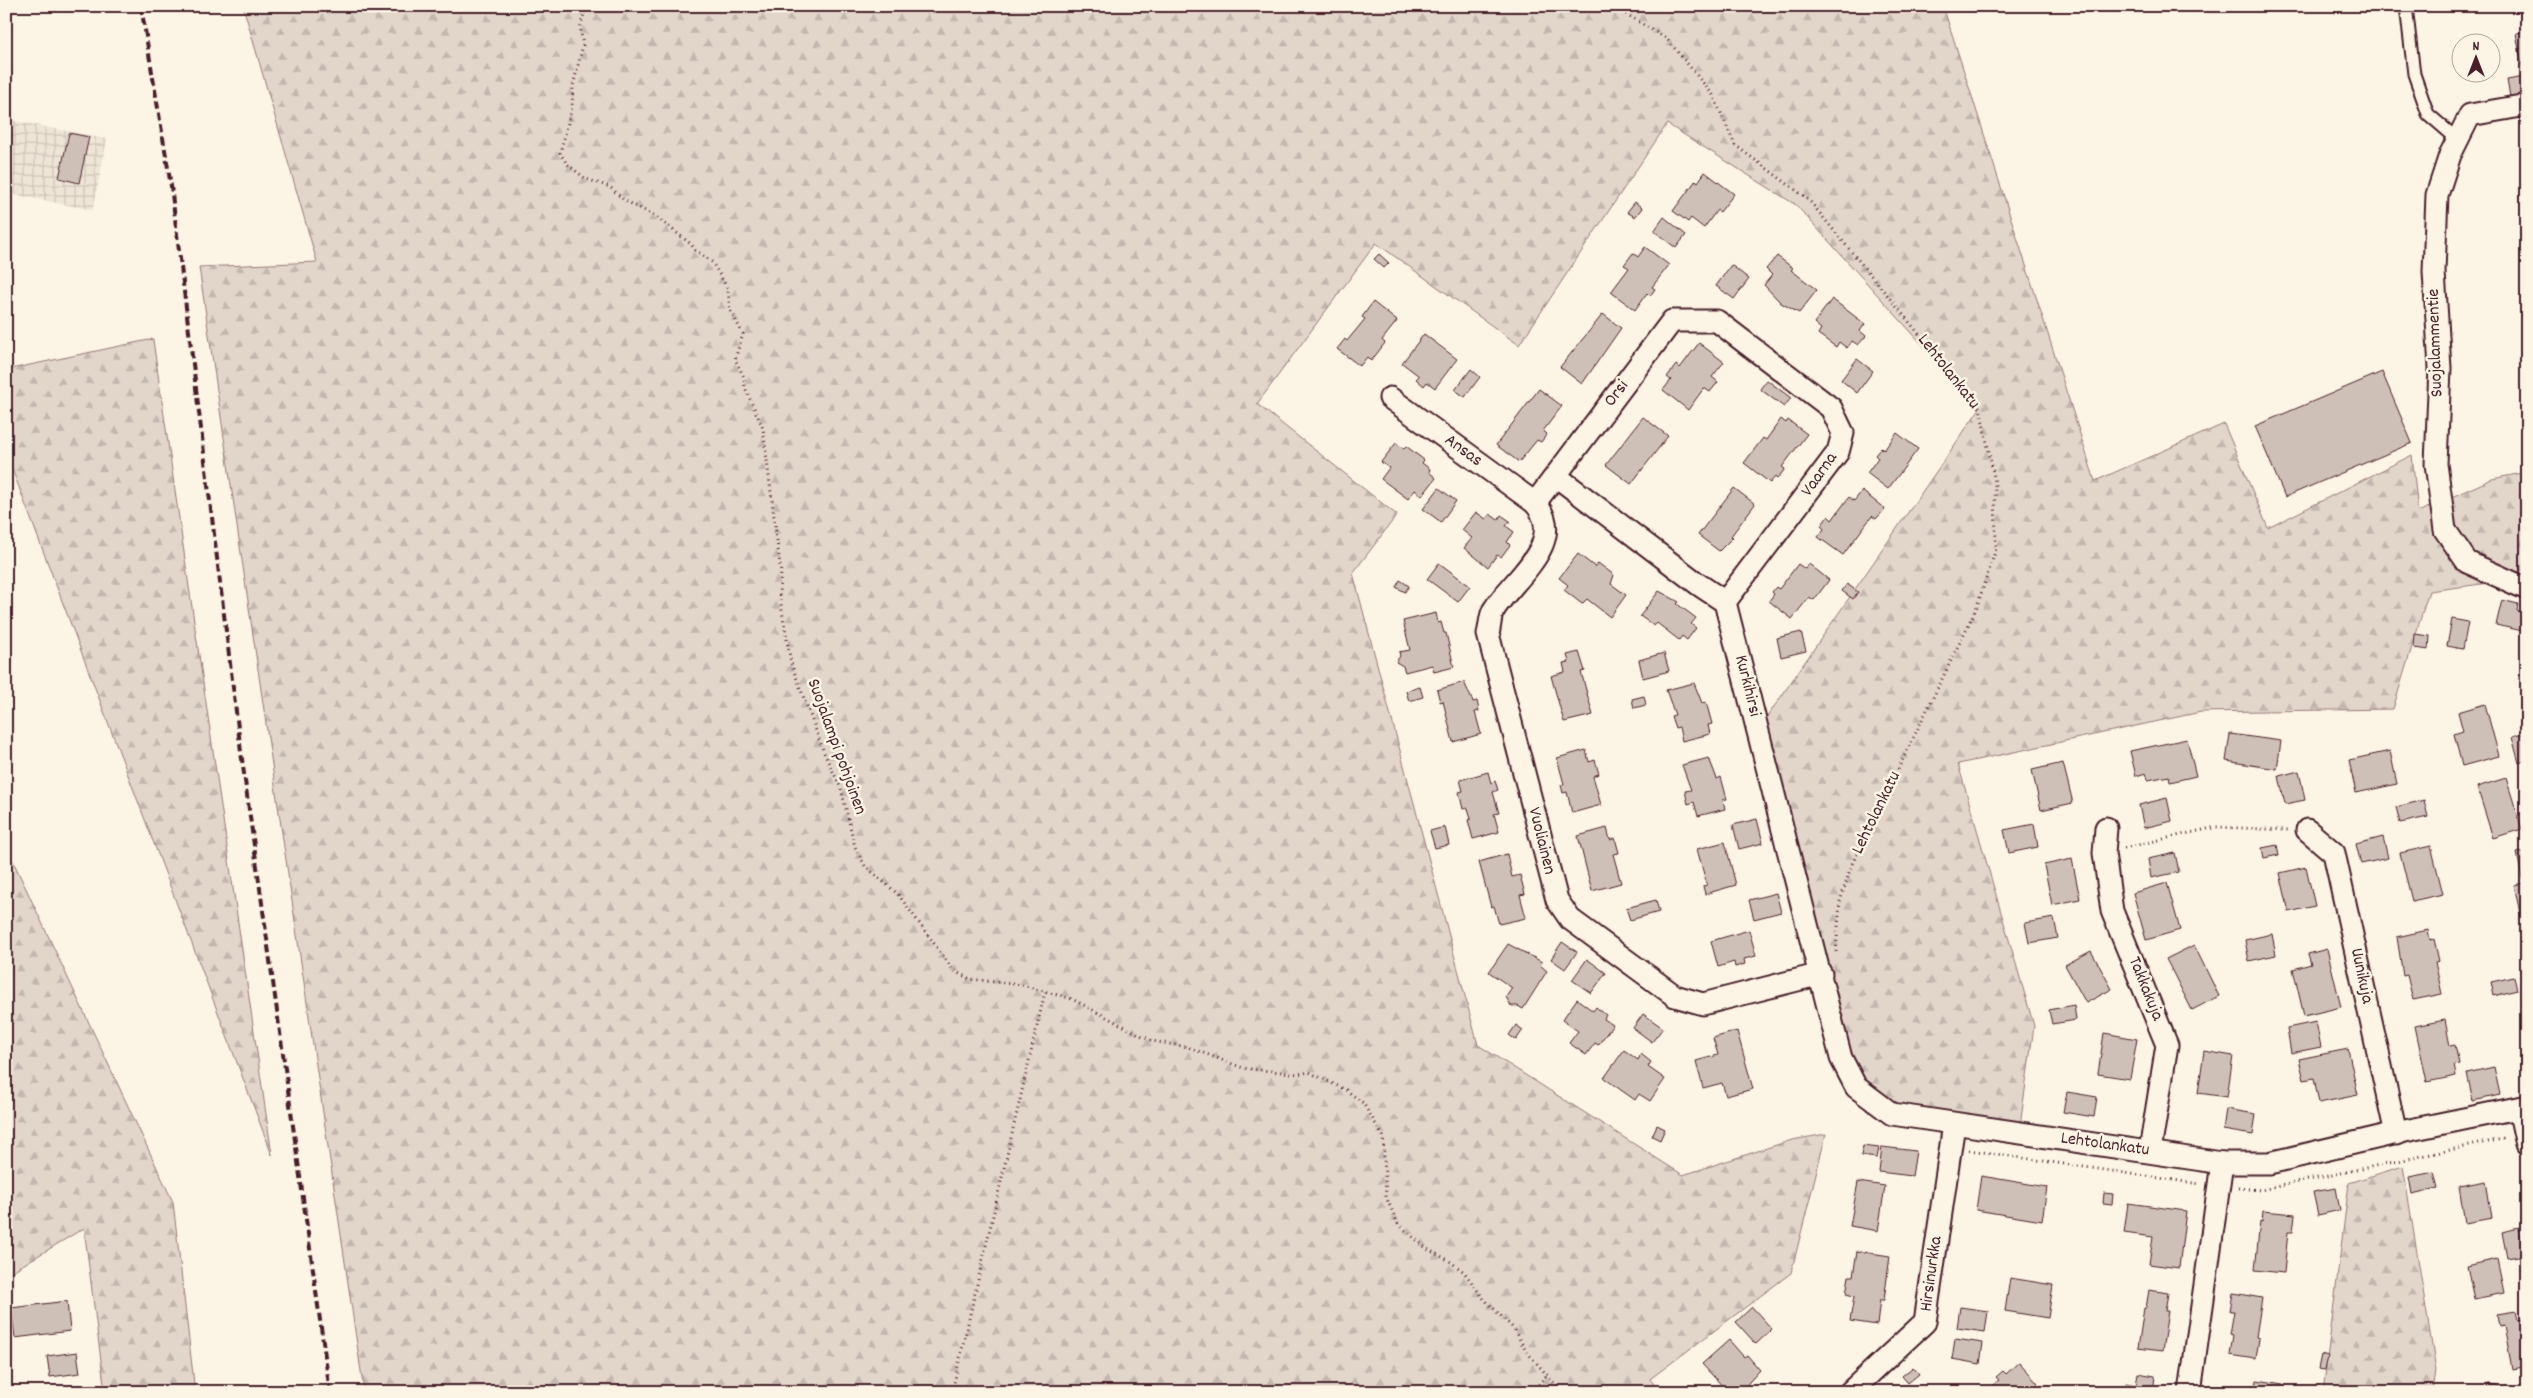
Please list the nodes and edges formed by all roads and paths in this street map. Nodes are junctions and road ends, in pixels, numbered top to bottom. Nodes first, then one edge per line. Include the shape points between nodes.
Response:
1 (586, 6) edge
2 (1613, 6) edge
3 (2406, 6) edge
4 (2527, 105) edge
5 (2458, 140) junction
6 (1717, 321) joint
7 (1390, 398) dead end
8 (1556, 476) junction
9 (1535, 503) junction
10 (2527, 590) edge
11 (1725, 602) junction
12 (2106, 828) dead end
13 (2308, 830) joint
14 (2104, 853) junction
15 (1821, 974) junction
16 (1045, 992) junction
17 (2523, 1107) edge
18 (1954, 1124) junction
19 (2396, 1134) junction
20 (2527, 1145) edge
21 (2150, 1151) junction
22 (2222, 1163) junction
23 (1546, 1376) junction
24 (952, 1392) edge
25 (1532, 1392) edge
26 (1562, 1392) edge
27 (1850, 1392) edge
28 (2190, 1392) edge

1 - 16 path, Suojalampi pohjoinen via 580,28 583,45 572,86 572,108 560,153 567,164 586,179 610,188 692,244 712,262 728,290 730,310 744,334 735,359 764,428 781,573 779,593 791,663 825,755 841,788 855,848 865,866 898,894 954,971 970,979 1022,985
2 - 15 path, Lehtolankatu via 1667,39 1713,95 1735,145 1808,199 1980,408 1995,482 1996,549 1976,609 1851,866 1840,902 1836,960
3 - 5 lane via 2414,74 2428,114
4 - 5 street, Suojalammentie via 2470,116
5 - 10 street, Suojalammentie via 2437,195 2434,272 2440,368 2436,464 2445,530 2467,562
6 - 8 street, Orsi via 1672,321
6 - 11 street, Vaarna via 1830,408 1843,433 1838,452
7 - 9 street, Ansas
8 - 9 street, Orsi
8 - 11 street
9 - 15 street, Vuoliainen via 1543,513 1546,530 1542,547 1492,612 1488,634 1556,900 1570,919 1675,996 1703,1004
11 - 15 street, Kurkihirsi
12 - 14 street, Takkakuja
13 - 14 path via 2216,827
13 - 19 street, Uunikuja via 2334,853
14 - 21 street, Takkakuja via 2112,911 2167,1044
15 - 18 street, Lehtolankatu via 1841,1058 1856,1087 1892,1114
16 - 23 path, Suojalampi pohjoinen via 1072,1000 1152,1041 1188,1046 1243,1068 1299,1074 1309,1072 1346,1090 1363,1103 1383,1136 1386,1197 1398,1224 1427,1249 1464,1272 1484,1299 1513,1328
16 - 24 path
17 - 19 street, Lehtolankatu
17 - 20 street
18 - 21 street, Lehtolankatu
18 - 27 street, Hirsinurkka via 1925,1322
19 - 22 street, Lehtolankatu via 2269,1163
21 - 22 street, Lehtolankatu
22 - 28 street
23 - 25 path
23 - 26 path, Suojalampi pohjoinen

